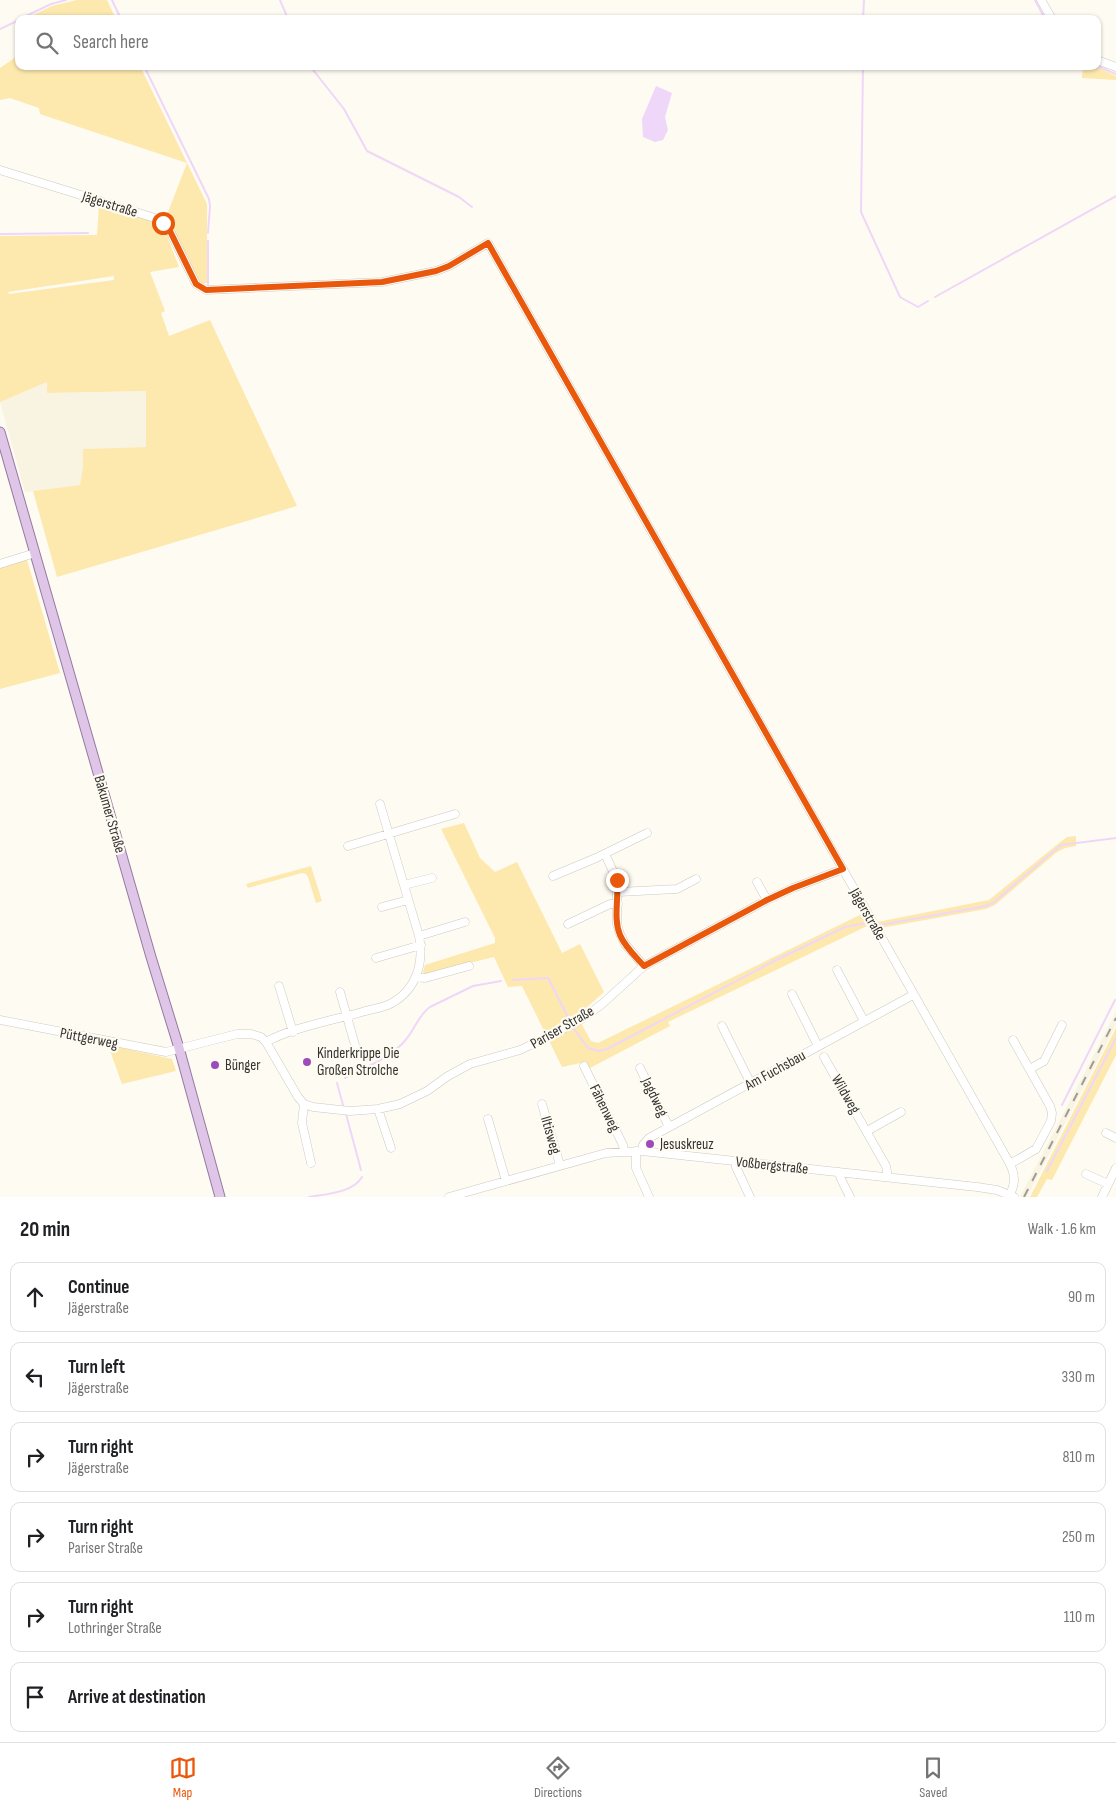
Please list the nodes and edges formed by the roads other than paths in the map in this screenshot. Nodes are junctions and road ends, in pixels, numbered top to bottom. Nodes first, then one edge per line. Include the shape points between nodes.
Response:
1 (1041, 0) edge
2 (1050, 15) edge
3 (1101, 61) edge
4 (1116, 67) edge
5 (0, 170) edge
6 (0, 432) edge
7 (2, 446) edge
8 (35, 553) junction
9 (0, 564) edge
10 (380, 804) dead end
11 (455, 814) dead end
12 (647, 833) dead end
13 (389, 835) junction
14 (348, 846) dead end
15 (605, 854) junction
16 (843, 869) junction
17 (552, 876) dead end
18 (432, 878) dead end
19 (696, 879) dead end
20 (757, 882) dead end
21 (404, 885) junction
22 (618, 892) junction
23 (408, 900) junction
24 (767, 900) junction
25 (618, 904) junction
26 (382, 907) dead end
27 (465, 922) dead end
28 (568, 924) dead end
29 (419, 936) junction
30 (421, 944) junction
31 (376, 958) dead end
32 (469, 966) dead end
33 (644, 966) junction
34 (837, 970) dead end
35 (416, 977) junction
36 (279, 986) dead end
37 (340, 992) dead end
38 (792, 994) dead end
39 (913, 995) junction
40 (347, 1016) junction
41 (0, 1020) edge
42 (864, 1021) junction
43 (1062, 1025) dead end
44 (722, 1026) dead end
45 (293, 1032) junction
46 (1013, 1040) dead end
47 (266, 1042) junction
48 (355, 1045) dead end
49 (818, 1046) junction
50 (179, 1048) junction
51 (824, 1057) dead end
52 (584, 1066) dead end
53 (640, 1068) dead end
54 (1030, 1069) junction
55 (751, 1084) junction
56 (304, 1104) junction
57 (542, 1104) dead end
58 (378, 1109) junction
59 (901, 1112) dead end
60 (488, 1120) dead end
61 (670, 1127) junction
62 (867, 1131) junction
63 (1106, 1133) dead end
64 (1116, 1138) edge
65 (391, 1148) dead end
66 (624, 1151) junction
67 (639, 1151) junction
68 (736, 1161) junction
69 (311, 1163) dead end
70 (1010, 1164) junction
71 (560, 1165) junction
72 (1116, 1168) edge
73 (839, 1172) junction
74 (1086, 1174) dead end
75 (888, 1177) junction
76 (506, 1181) junction
77 (1108, 1184) junction
78 (1011, 1196) edge
79 (220, 1197) edge
80 (449, 1197) edge
81 (650, 1197) edge
82 (750, 1197) edge
83 (850, 1197) edge
84 (1102, 1197) edge

1 - 2 street
3 - 4 street
5 - 16 street, Jägerstraße via 155,218 169,229 196,284 206,290 382,282 436,271 488,243
6 - 7 main road, Bakumer Straße
7 - 8 main road, Bakumer Straße
8 - 9 street
8 - 50 main road, Bakumer Straße
10 - 13 street
11 - 13 street
12 - 15 street
13 - 14 street
13 - 21 street
15 - 17 street
15 - 22 street via 617,880
16 - 24 street, Pariser Straße
16 - 39 street, Jägerstraße
18 - 21 street
19 - 22 street via 677,889
20 - 24 street
21 - 23 street
22 - 25 street
23 - 26 street
23 - 29 street
24 - 33 street, Pariser Straße
25 - 28 street via 610,904
25 - 33 street via 620,934
27 - 29 street
29 - 30 street
30 - 31 street
30 - 35 street
32 - 35 street via 425,978
33 - 58 street, Pariser Straße via 582,1019 520,1050 470,1064 412,1099
34 - 42 street
35 - 40 street via 407,990 392,1002
36 - 45 street
37 - 40 street
38 - 49 street
39 - 42 street, Am Fuchsbau
39 - 70 street, Jägerstraße
40 - 45 street
40 - 48 street
41 - 50 street, Püttgerweg via 156,1051
42 - 49 street, Am Fuchsbau
43 - 54 street via 1044,1061
44 - 55 street
45 - 47 street
46 - 54 street
47 - 50 street via 251,1034 237,1034
47 - 56 street
49 - 55 street, Am Fuchsbau
50 - 79 main road, Bakumer Straße
51 - 62 street, Wildweg
52 - 66 street, Fähenweg
53 - 61 street, Jagdweg
54 - 70 street via 1050,1106 1051,1121 1036,1149
55 - 61 street, Am Fuchsbau
56 - 58 street, Pariser Straße via 350,1111
56 - 69 street via 302,1123
57 - 71 street, Iltisweg
58 - 65 street
59 - 62 street, Wildweg
60 - 76 street
61 - 67 street, Am Fuchsbau via 649,1138
62 - 75 street, Wildweg via 886,1166
63 - 64 street
66 - 67 street, Voßbergstraße
66 - 71 street, Voßbergstraße
67 - 68 street, Voßbergstraße
67 - 81 street via 636,1168
68 - 73 street, Voßbergstraße
68 - 82 street
70 - 78 street, Jägerstraße via 1015,1175
71 - 76 street, Voßbergstraße
72 - 77 street
73 - 75 street, Voßbergstraße
73 - 83 street
74 - 77 street
75 - 78 street, Voßbergstraße via 977,1186
76 - 80 street, Voßbergstraße
77 - 84 street

